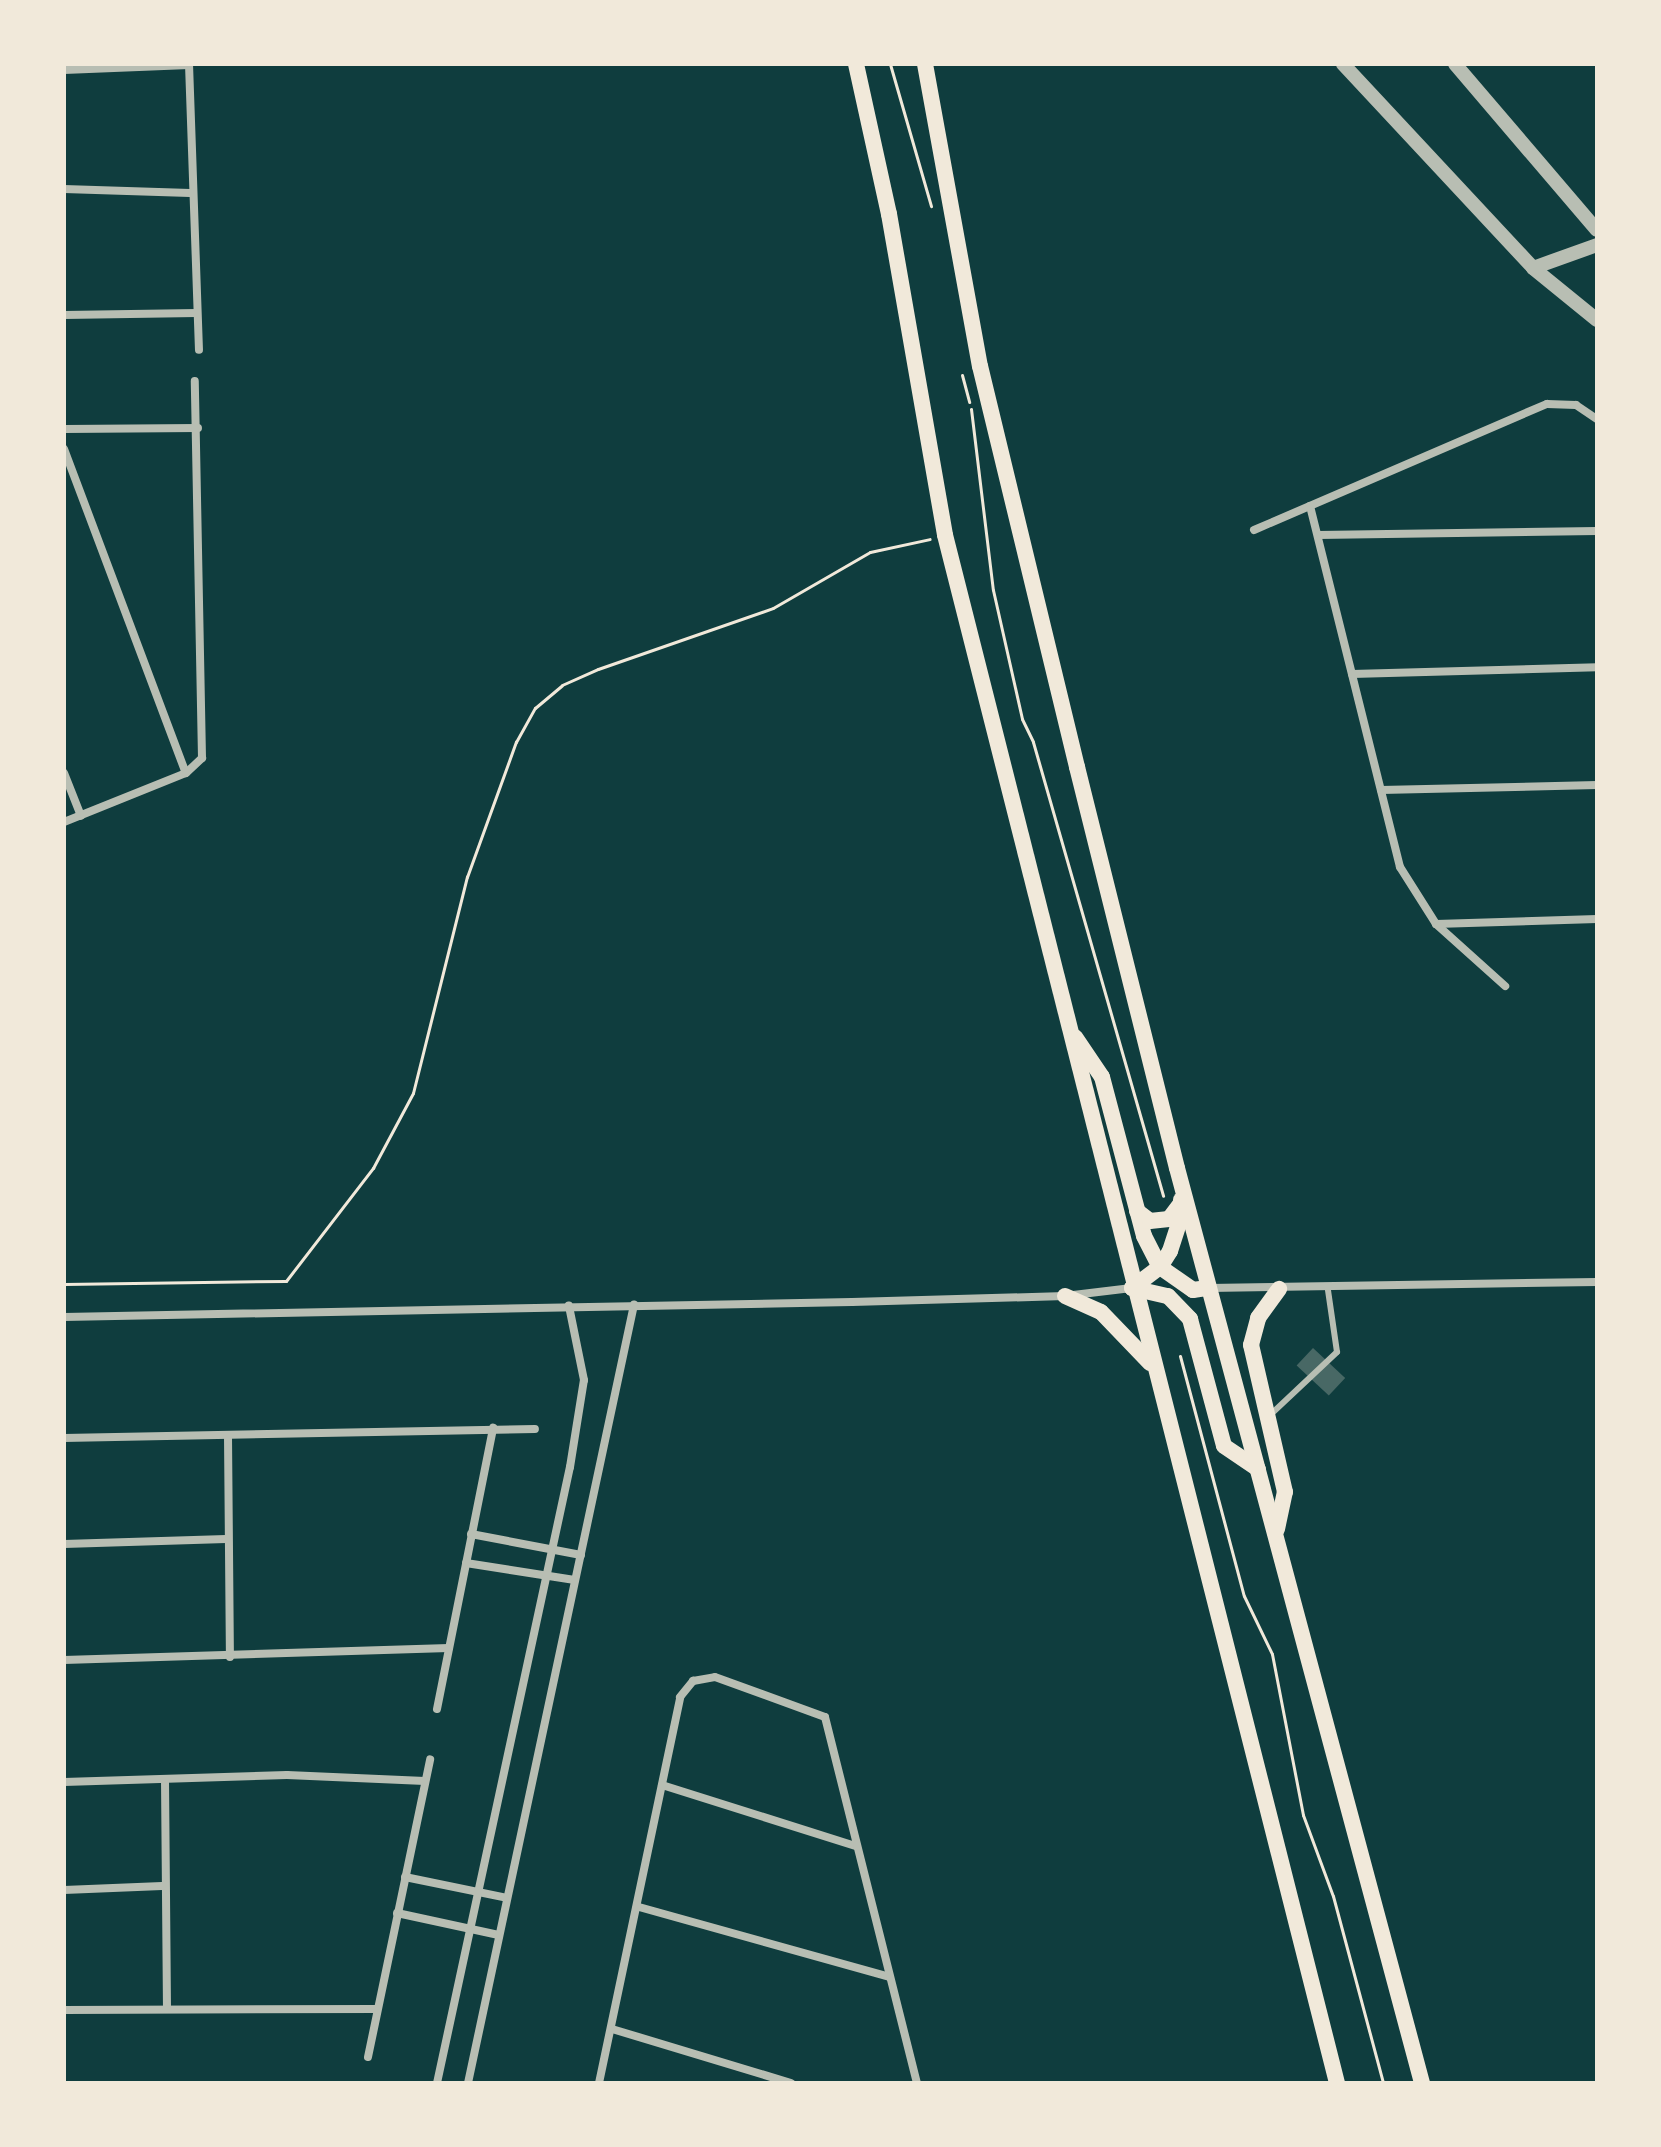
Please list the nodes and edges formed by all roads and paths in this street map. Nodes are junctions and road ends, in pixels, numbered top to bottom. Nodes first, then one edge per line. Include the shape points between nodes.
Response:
1 (189, 64) edge
2 (856, 64) edge
3 (890, 64) edge
4 (925, 64) edge
5 (1343, 64) edge
6 (1455, 64) edge
7 (64, 70) edge
8 (64, 189) edge
9 (190, 193) junction
10 (933, 214) dead end
11 (1597, 230) edge
12 (1597, 245) edge
13 (1533, 268) junction
14 (197, 313) junction
15 (64, 315) edge
16 (1597, 320) edge
17 (199, 350) dead end
18 (961, 367) dead end
19 (195, 381) dead end
20 (1597, 419) edge
21 (198, 428) junction
22 (64, 429) edge
23 (64, 449) edge
24 (1310, 506) junction
25 (1254, 530) dead end
26 (1597, 531) edge
27 (945, 535) junction
28 (1318, 535) junction
29 (1597, 667) edge
30 (1352, 674) junction
31 (64, 773) edge
32 (186, 773) junction
33 (1597, 785) edge
34 (1381, 790) junction
35 (81, 816) junction
36 (64, 822) edge
37 (1597, 919) edge
38 (1436, 924) junction
39 (1505, 986) dead end
40 (1067, 1026) junction
41 (1180, 1180) junction
42 (1181, 1203) junction
43 (1137, 1211) junction
44 (1169, 1219) junction
45 (1160, 1267) junction
46 (1597, 1282) edge
47 (64, 1284) edge
48 (1132, 1288) junction
49 (1208, 1288) junction
50 (1279, 1289) junction
51 (1328, 1290) junction
52 (1065, 1296) junction
53 (634, 1305) junction
54 (569, 1306) junction
55 (64, 1317) edge
56 (1179, 1353) dead end
57 (1154, 1368) junction
58 (1268, 1417) junction
59 (493, 1428) junction
60 (535, 1429) dead end
61 (228, 1436) junction
62 (64, 1438) edge
63 (1258, 1469) junction
64 (471, 1534) junction
65 (1276, 1535) junction
66 (226, 1539) junction
67 (64, 1544) edge
68 (550, 1548) junction
69 (581, 1555) junction
70 (466, 1563) junction
71 (544, 1575) junction
72 (575, 1580) junction
73 (449, 1648) junction
74 (230, 1657) junction
75 (64, 1660) edge
76 (437, 1709) dead end
77 (430, 1759) dead end
78 (165, 1780) junction
79 (425, 1781) junction
80 (64, 1782) edge
81 (662, 1785) junction
82 (855, 1846) junction
83 (405, 1877) junction
84 (162, 1886) junction
85 (64, 1890) edge
86 (476, 1892) junction
87 (507, 1898) junction
88 (639, 1907) junction
89 (397, 1913) junction
90 (470, 1927) junction
91 (499, 1935) junction
92 (889, 1977) junction
93 (167, 2009) junction
94 (377, 2009) junction
95 (64, 2010) edge
96 (612, 2029) junction
97 (368, 2057) dead end
98 (437, 2083) edge
99 (468, 2083) edge
100 (599, 2083) edge
101 (791, 2083) edge
102 (917, 2083) edge
103 (1337, 2083) edge
104 (1383, 2083) edge
105 (1422, 2083) edge

1 - 7 street
1 - 9 street
2 - 27 main road via 889,214
3 - 10 path
4 - 41 main road via 991,414
5 - 13 street
6 - 11 street
8 - 9 street
9 - 14 street
12 - 13 street
13 - 16 street
14 - 15 street
14 - 17 street
18 - 44 path via 993,590 1022,719 1033,742
19 - 21 street
20 - 24 street via 1576,405 1547,404
21 - 22 street
21 - 32 street via 205,729 200,764
23 - 32 street
24 - 25 street
24 - 28 street
26 - 28 street
27 - 40 main road
27 - 47 path via 870,552 773,608 598,669 562,685 535,708 516,742 467,877 413,1093 373,1168 286,1281
28 - 30 street
29 - 30 street
30 - 34 street
31 - 35 street
32 - 35 street
33 - 34 street
34 - 38 street via 1400,867
35 - 36 street
37 - 38 street
38 - 39 street
40 - 43 main road via 1102,1077
40 - 48 main road
41 - 42 main road
41 - 49 main road
42 - 44 main road
42 - 45 main road via 1181,1218
43 - 44 main road via 1150,1221
43 - 45 main road
45 - 48 main road
45 - 49 main road via 1193,1290
46 - 51 street
48 - 52 street
48 - 57 main road
48 - 63 main road via 1168,1296 1190,1319 1224,1446
49 - 50 street
49 - 63 main road
50 - 51 street
50 - 58 main road via 1258,1318 1251,1345
51 - 58 lane via 1337,1352
52 - 53 street
52 - 57 main road via 1101,1312
53 - 54 street
53 - 69 street
54 - 55 street
54 - 68 street via 584,1380
56 - 104 path via 1244,1596 1272,1654 1303,1815 1333,1896
57 - 103 main road
58 - 65 main road via 1285,1492
59 - 60 street
59 - 61 street
59 - 64 street
61 - 62 street
61 - 66 street
63 - 65 main road
64 - 68 street
64 - 70 street
65 - 105 main road
66 - 67 street
66 - 74 street
68 - 69 street
68 - 71 street
69 - 72 street
70 - 71 street
70 - 73 street
71 - 72 street
71 - 86 street
72 - 87 street
73 - 74 street
73 - 76 street
74 - 75 street
77 - 79 street
78 - 79 street via 287,1775
78 - 80 street
78 - 84 street
79 - 83 street
81 - 82 street
81 - 82 street via 680,1697 693,1681 715,1677 825,1717
81 - 88 street
82 - 92 street
83 - 86 street
83 - 89 street
84 - 85 street
84 - 93 street
86 - 87 street
86 - 90 street
87 - 91 street
88 - 92 street
88 - 96 street
89 - 90 street
89 - 94 street
90 - 91 street
90 - 98 street
91 - 99 street
92 - 102 street
93 - 94 street
93 - 95 street
94 - 97 street
96 - 100 street
96 - 101 street

